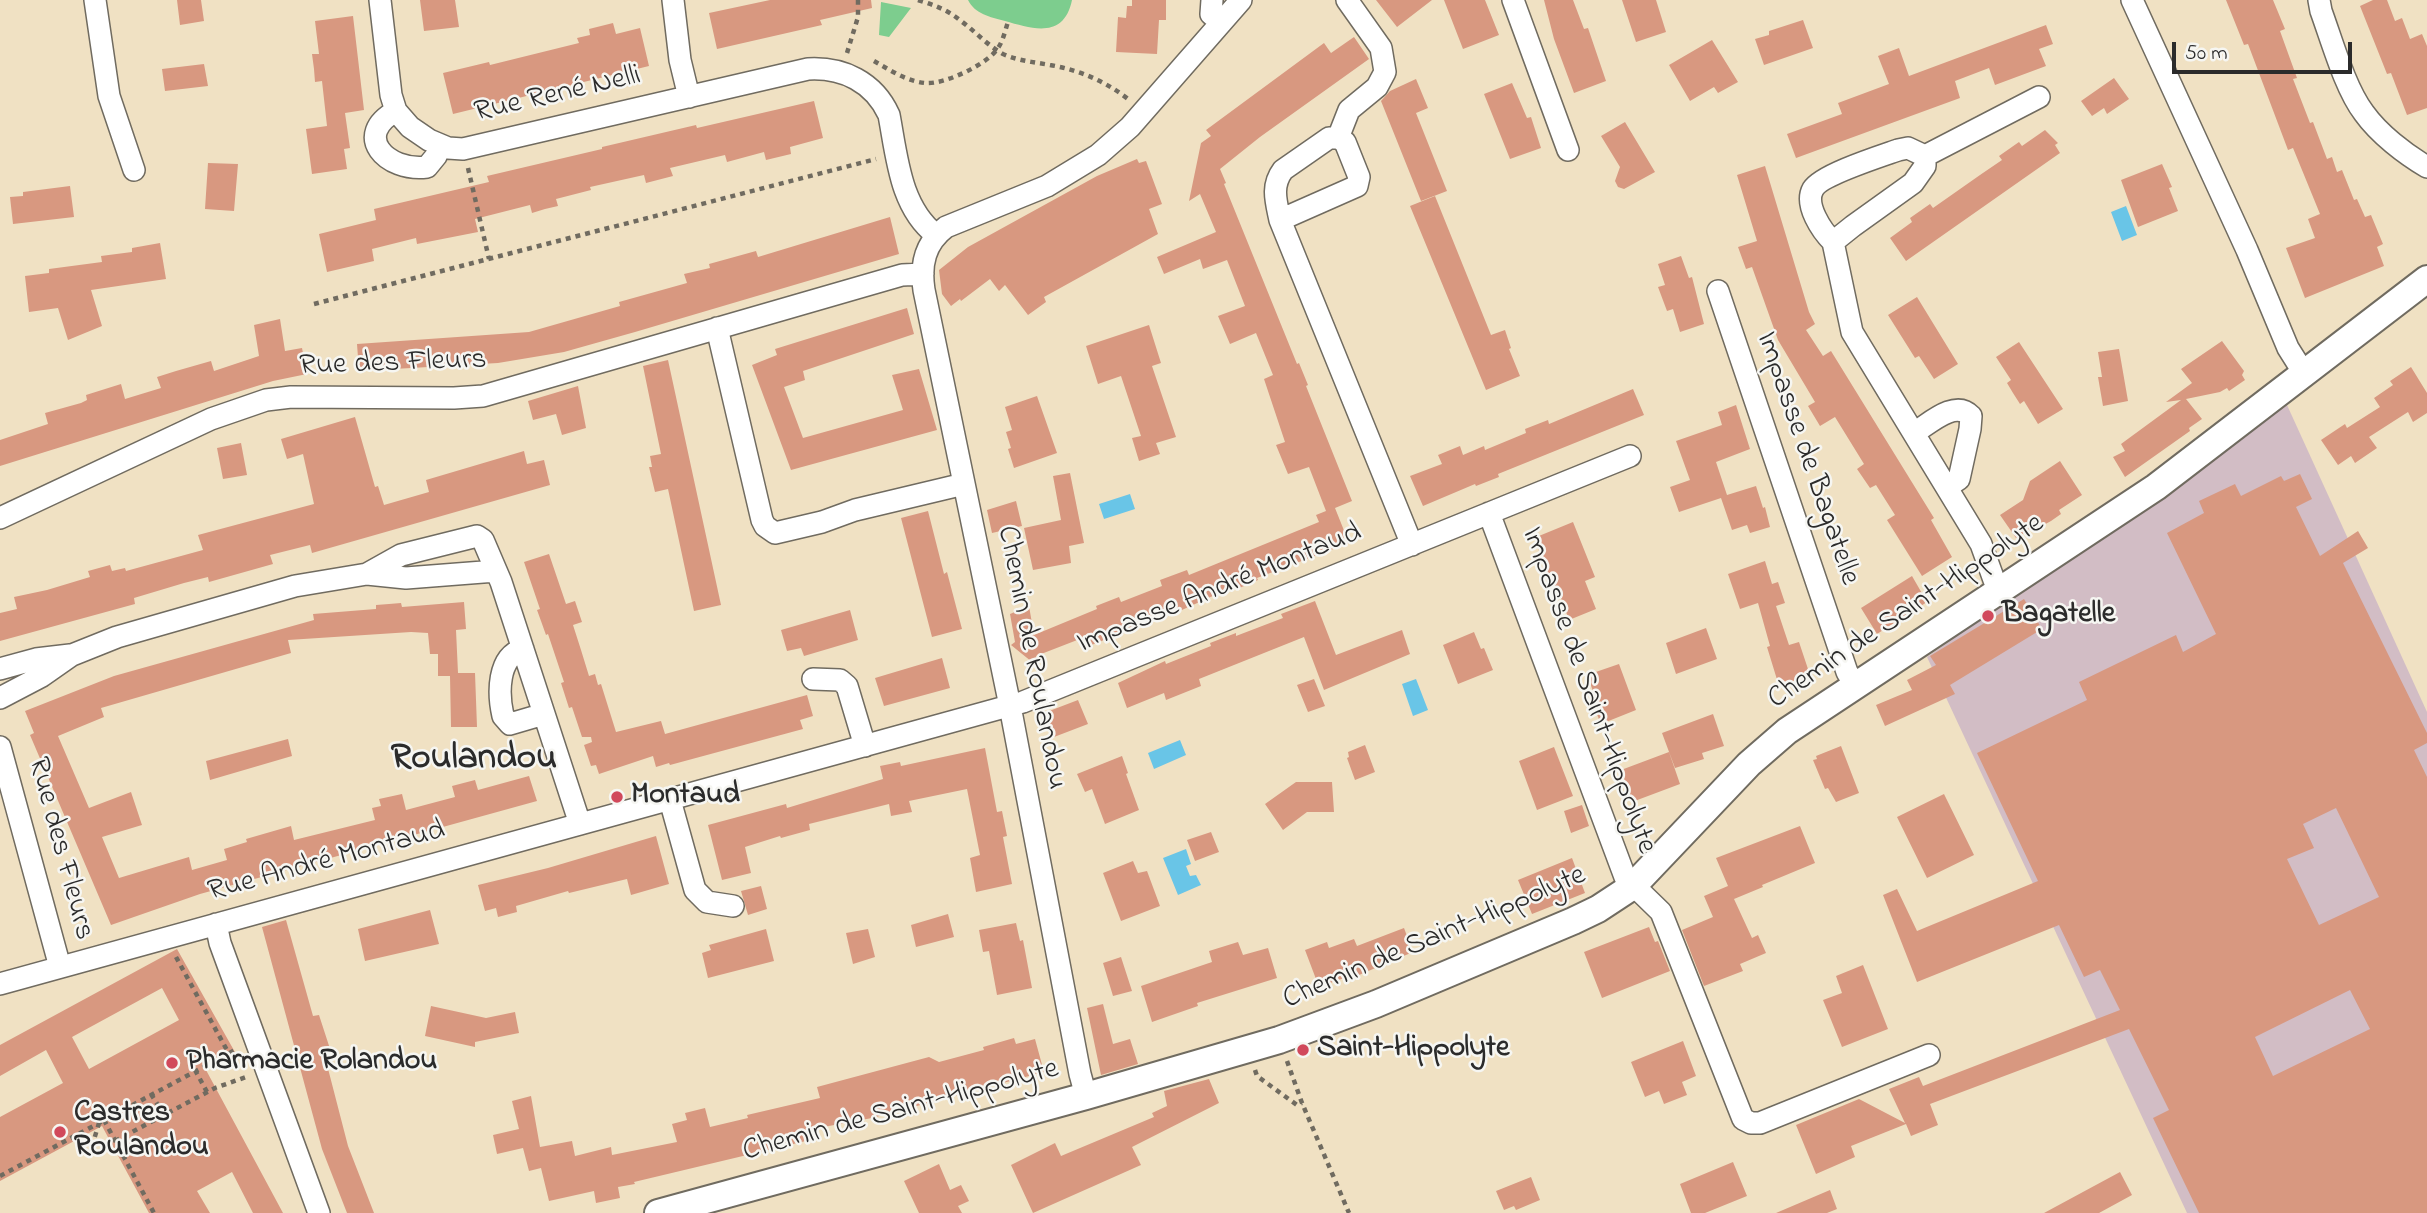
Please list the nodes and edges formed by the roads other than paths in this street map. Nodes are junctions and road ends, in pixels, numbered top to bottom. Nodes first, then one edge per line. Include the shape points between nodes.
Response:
1 (95, 0) edge
2 (380, 0) edge
3 (673, 0) edge
4 (1212, 0) edge
5 (1241, 0) edge
6 (1347, 0) edge
7 (1513, 0) edge
8 (2132, 0) edge
9 (2319, 0) edge
10 (1221, 23) junction
11 (689, 97) junction
12 (2039, 97) dead end
13 (396, 111) junction
14 (1338, 138) junction
15 (440, 146) junction
16 (1568, 150) dead end
17 (1926, 156) junction
18 (2427, 167) edge
19 (134, 170) dead end
20 (1280, 220) junction
21 (936, 235) junction
22 (1833, 242) junction
23 (923, 274) junction
24 (2427, 279) edge
25 (1718, 291) dead end
26 (717, 328) junction
27 (2305, 375) junction
28 (1914, 433) junction
29 (1630, 456) dead end
30 (964, 484) junction
31 (1947, 487) junction
32 (1489, 513) junction
33 (0, 518) edge
34 (1412, 545) junction
35 (496, 571) junction
36 (367, 574) junction
37 (2001, 590) junction
38 (523, 649) junction
39 (72, 655) junction
40 (0, 669) edge
41 (813, 679) dead end
42 (1855, 685) junction
43 (0, 698) edge
44 (1010, 706) junction
45 (544, 713) junction
46 (865, 746) junction
47 (0, 747) edge
48 (670, 800) junction
49 (580, 824) junction
50 (1633, 886) junction
51 (733, 906) dead end
52 (216, 924) junction
53 (60, 967) junction
54 (0, 984) edge
55 (1929, 1055) dead end
56 (1086, 1096) junction
57 (667, 1212) edge
58 (319, 1213) edge

1 - 19 street via 109,96
2 - 13 street
3 - 11 street, Rue René Nelli
4 - 10 street via 1211,14
5 - 10 street
6 - 14 street via 1381,48 1385,72 1377,87 1349,110
7 - 16 street
8 - 27 street via 2288,348
9 - 18 street via 2363,113
10 - 21 street via 1115,142 1076,170
11 - 15 street, Rue René Nelli via 463,149
11 - 21 street, Rue René Nelli via 808,69 847,74 870,88 885,105 909,203 922,225
12 - 17 street
13 - 15 street, Rue René Nelli via 410,127
13 - 15 street, Rue René Nelli via 386,116 376,132 379,148 389,160 406,168 426,167
14 - 20 street, Impasse André Montaud via 1324,140 1278,176 1275,191
14 - 20 street via 1348,145 1359,177 1357,186
17 - 22 street via 1926,166 1913,183
17 - 22 street via 1908,148 1898,150 1822,180 1812,190 1811,201 1821,229
20 - 34 street, Impasse André Montaud
21 - 23 street, Chemin de Roulandou
22 - 28 street via 1852,332
23 - 26 street, Rue des Fleurs via 902,275
23 - 30 street, Chemin de Roulandou
24 - 27 street, Chemin de Saint-Hippolyte
25 - 42 street, Impasse de Bagatelle
26 - 30 street via 762,520 770,531
26 - 33 street, Rue des Fleurs via 483,396 266,400 184,430
27 - 37 street, Chemin de Saint-Hippolyte via 2156,487
28 - 31 street
28 - 31 street via 1951,411 1966,411 1970,416 1959,479
29 - 32 street, Impasse André Montaud
30 - 44 street, Chemin de Roulandou
31 - 37 street via 1981,544
32 - 34 street, Impasse André Montaud
32 - 50 street, Impasse de Saint-Hippolyte via 1625,877
34 - 44 street, Impasse André Montaud
35 - 36 street via 406,578
35 - 36 street via 483,540 474,536 401,555
35 - 38 street
36 - 39 street via 295,586 117,637
37 - 42 street, Chemin de Saint-Hippolyte
38 - 45 street
38 - 45 street via 513,652 502,673 503,716 510,724
39 - 40 street
39 - 43 street
41 - 46 street via 840,680 847,686
42 - 50 street, Chemin de Saint-Hippolyte via 1766,748
44 - 46 street, Rue André Montaud
44 - 56 street, Chemin de Roulandou
45 - 49 street
46 - 48 street, Rue André Montaud
47 - 53 street, Rue des Fleurs
48 - 49 street, Rue André Montaud
48 - 51 street via 695,890 707,902
49 - 52 street, Rue André Montaud
50 - 55 street, Impasse de Saint-Hippolyte via 1661,912 1743,1119 1760,1123
50 - 56 street, Chemin de Saint-Hippolyte via 1573,921 1376,1004 1279,1040
52 - 53 street, Rue André Montaud
52 - 58 street
53 - 54 street, Rue André Montaud
56 - 57 street, Chemin de Saint-Hippolyte

